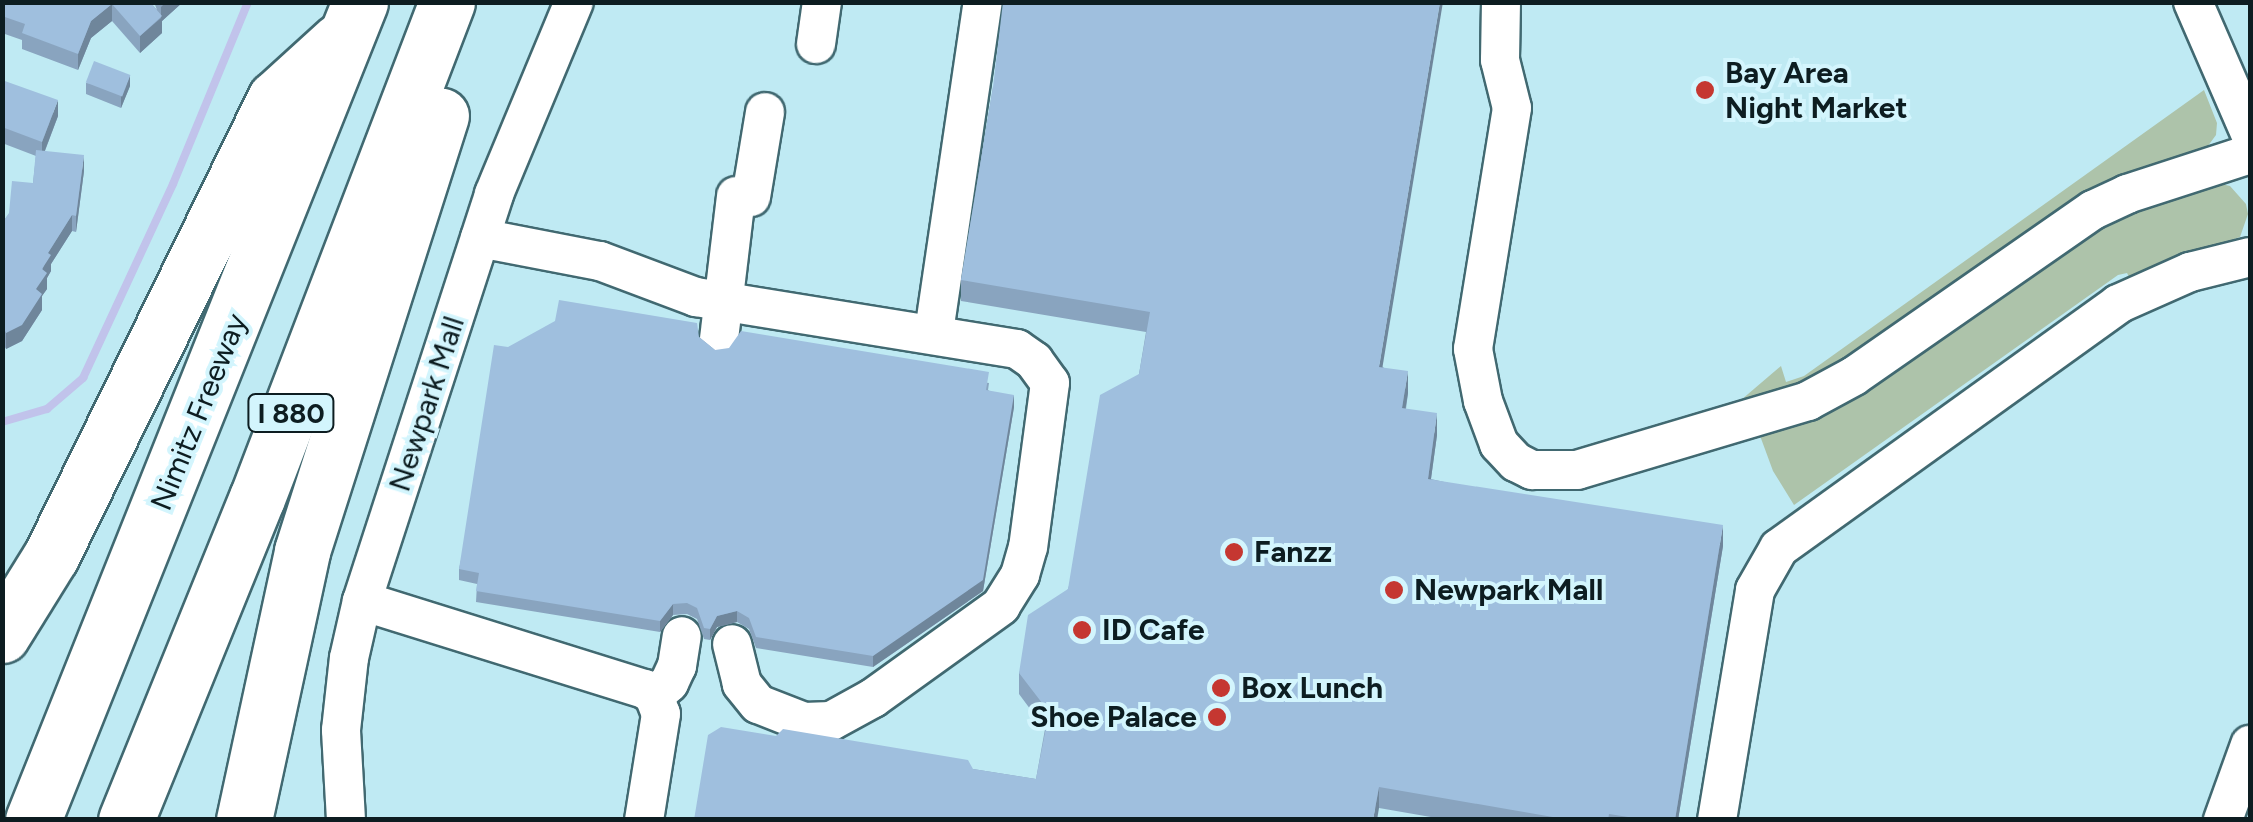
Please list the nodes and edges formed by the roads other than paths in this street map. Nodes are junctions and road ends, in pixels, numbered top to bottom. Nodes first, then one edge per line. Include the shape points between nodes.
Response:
1 (447, 2) edge
2 (475, 2) edge
3 (574, 2) edge
4 (822, 2) edge
5 (983, 2) edge
6 (1501, 2) edge
7 (2193, 2) edge
8 (354, 18) edge
9 (816, 44) dead end
10 (764, 112) dead end
11 (2250, 133) edge
12 (2250, 154) edge
13 (480, 238) junction
14 (2250, 257) edge
15 (722, 320) junction
16 (934, 332) junction
17 (362, 600) junction
18 (2, 634) edge
19 (682, 636) dead end
20 (732, 644) dead end
21 (654, 696) junction
22 (2250, 745) edge
23 (130, 812) edge
24 (33, 820) edge
25 (244, 820) edge
26 (346, 820) edge
27 (644, 820) edge
28 (1717, 820) edge
29 (2224, 820) edge

1 - 23 highway, I 880
2 - 25 highway via 302,551
3 - 13 street, Newpark Mall
4 - 9 street
5 - 16 street
6 - 12 street via 1499,46 1512,108 1472,349 1490,426 1516,462 1532,470 1577,470 1808,401 2092,210
7 - 11 street
8 - 18 highway via 275,99 51,556
8 - 24 highway, Nimitz Freeway / I 880
10 - 15 street
13 - 15 street via 600,261
13 - 17 street, Newpark Mall
14 - 28 street via 2190,272 2118,304 1778,548 1755,590
15 - 16 street
16 - 20 street via 1017,349 1050,383 1028,546 1012,591 979,624 831,720 804,722 758,704 742,684
17 - 21 street
17 - 26 street, Newpark Mall via 341,730
19 - 21 street via 677,666
21 - 27 street via 661,714
22 - 29 street

